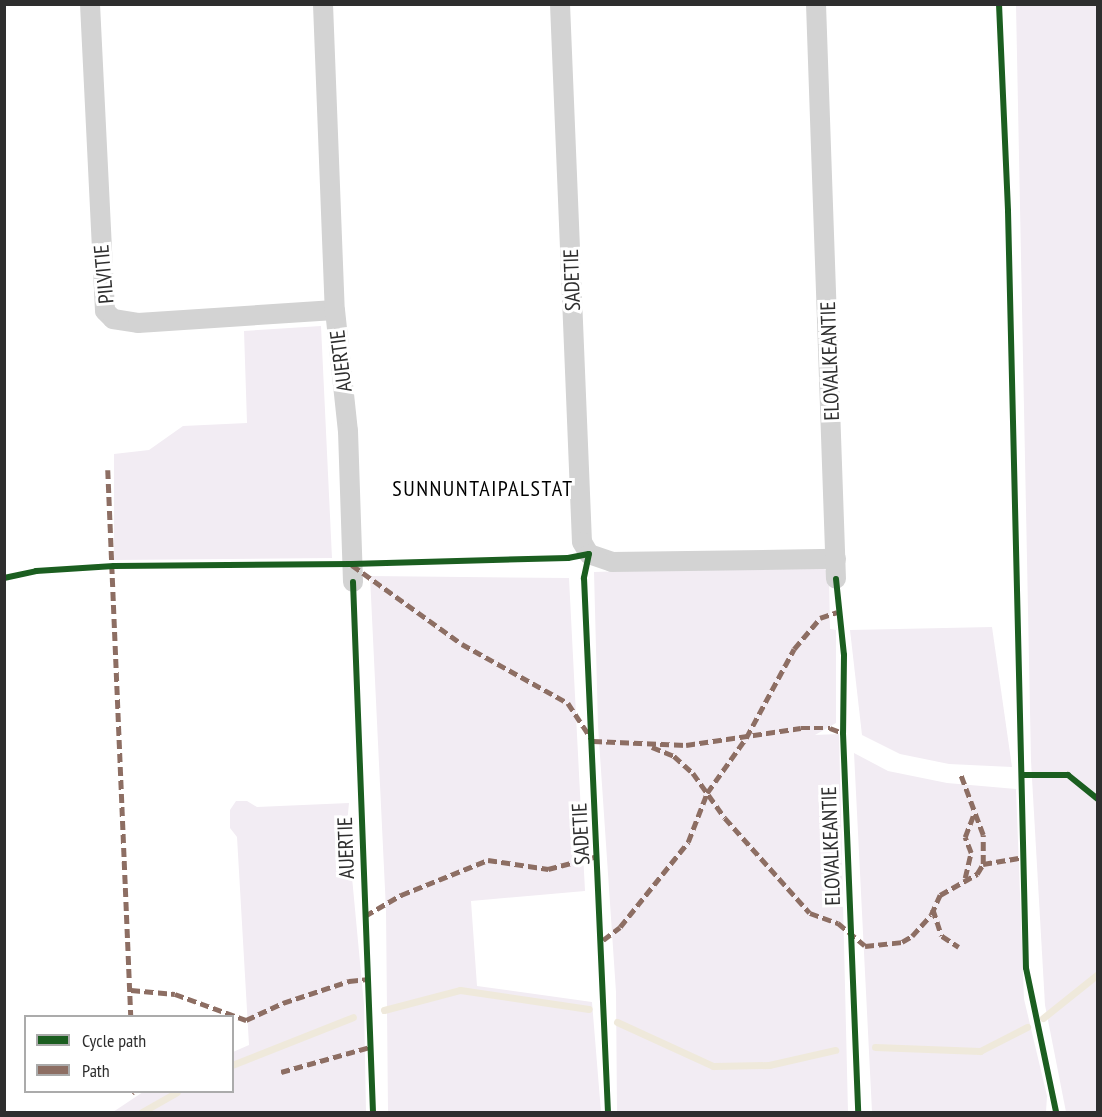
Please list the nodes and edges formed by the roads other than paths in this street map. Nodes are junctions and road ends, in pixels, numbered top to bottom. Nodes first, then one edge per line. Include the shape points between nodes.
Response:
1 (90, 4) edge
2 (323, 4) edge
3 (560, 4) edge
4 (816, 4) edge
5 (335, 310) junction
6 (836, 559) junction
7 (836, 579) dead end
8 (353, 582) dead end

1 - 5 street, PILVITIE via 105,311 113,319 138,323
2 - 5 street, AUERTIE
3 - 6 street, SADETIE via 582,542 589,554 612,562
4 - 6 street, ELOVALKEANTIE
5 - 8 street, AUERTIE via 348,431
6 - 7 street, ELOVALKEANTIE

